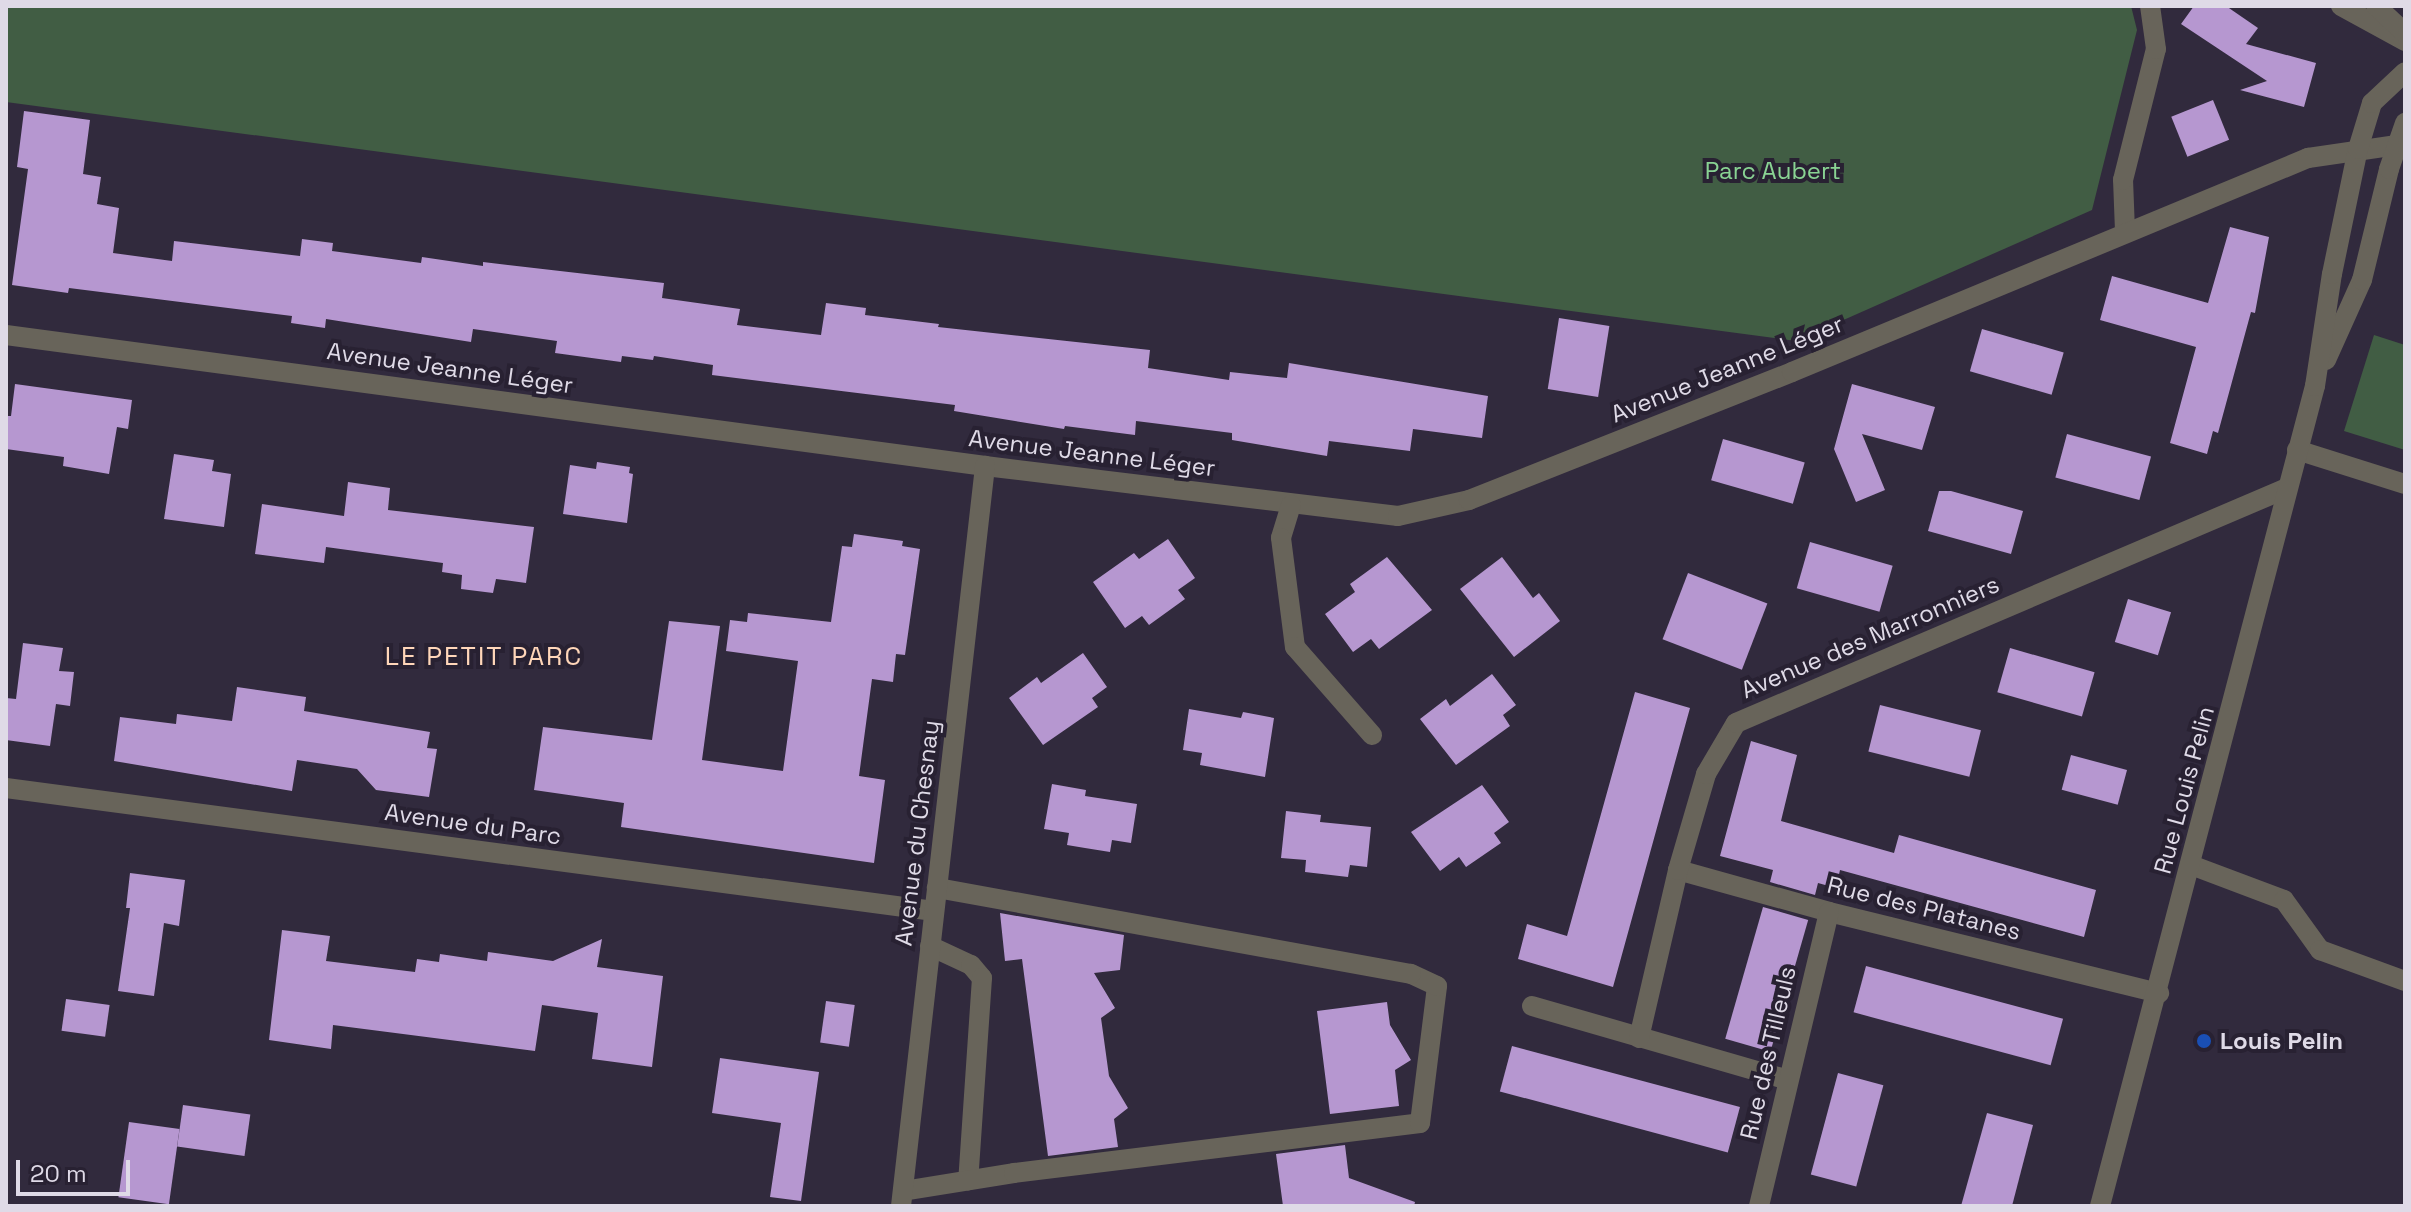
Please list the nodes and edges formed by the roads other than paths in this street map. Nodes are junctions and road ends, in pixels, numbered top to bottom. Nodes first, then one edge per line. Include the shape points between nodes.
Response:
1 (2150, 6) edge
2 (2341, 6) edge
3 (2376, 6) edge
4 (2405, 33) edge
5 (2405, 41) edge
6 (2405, 72) edge
7 (2405, 123) edge
8 (2397, 145) junction
9 (2358, 149) junction
10 (2125, 231) junction
11 (6, 335) edge
12 (2315, 386) junction
13 (2297, 450) junction
14 (985, 466) junction
15 (2405, 484) edge
16 (2287, 488) junction
17 (1291, 505) junction
18 (1372, 735) dead end
19 (6, 788) edge
20 (2191, 865) junction
21 (1678, 870) junction
22 (937, 888) junction
23 (934, 911) junction
24 (1829, 912) junction
25 (930, 946) junction
26 (2405, 981) edge
27 (2159, 993) junction
28 (1532, 1006) dead end
29 (1639, 1038) junction
30 (1788, 1080) junction
31 (968, 1181) junction
32 (902, 1199) edge
33 (1759, 1206) edge
34 (2100, 1206) edge

1 - 10 street via 2156,49 2123,180
2 - 5 street
3 - 4 street
6 - 9 street, Rue Louis Pelin via 2372,103
7 - 8 street, Rue Louis Pelin
8 - 9 street, Avenue Jeanne Léger
8 - 12 street, Rue Louis Pelin via 2362,280
9 - 10 street, Avenue Jeanne Léger via 2308,158
9 - 12 street, Rue Louis Pelin
10 - 17 street, Avenue Jeanne Léger via 1792,372 1469,500 1398,516
11 - 14 street, Avenue Jeanne Léger
12 - 13 street, Rue Louis Pelin
13 - 15 street
13 - 16 street, Rue Louis Pelin
14 - 17 street, Avenue Jeanne Léger
14 - 22 street, Avenue du Chesnay
16 - 20 street, Rue Louis Pelin
16 - 21 street, Avenue des Marronniers via 1736,723 1706,774
17 - 18 street via 1281,538 1295,647
19 - 23 street, Avenue du Parc
20 - 26 street via 2284,900 2320,950
20 - 27 street, Rue Louis Pelin
21 - 24 street, Rue des Platanes
21 - 29 street, Avenue des Marronniers
22 - 23 street, Avenue du Chesnay
22 - 31 street via 1411,974 1437,986 1420,1123
23 - 25 street, Avenue du Chesnay
24 - 27 street, Rue des Platanes
24 - 30 street, Rue des Tilleuls
25 - 31 street via 971,965 982,978
25 - 32 street, Avenue du Chesnay
27 - 34 street, Rue Louis Pelin
28 - 29 street
29 - 30 street
30 - 33 street, Rue des Tilleuls
31 - 32 street

